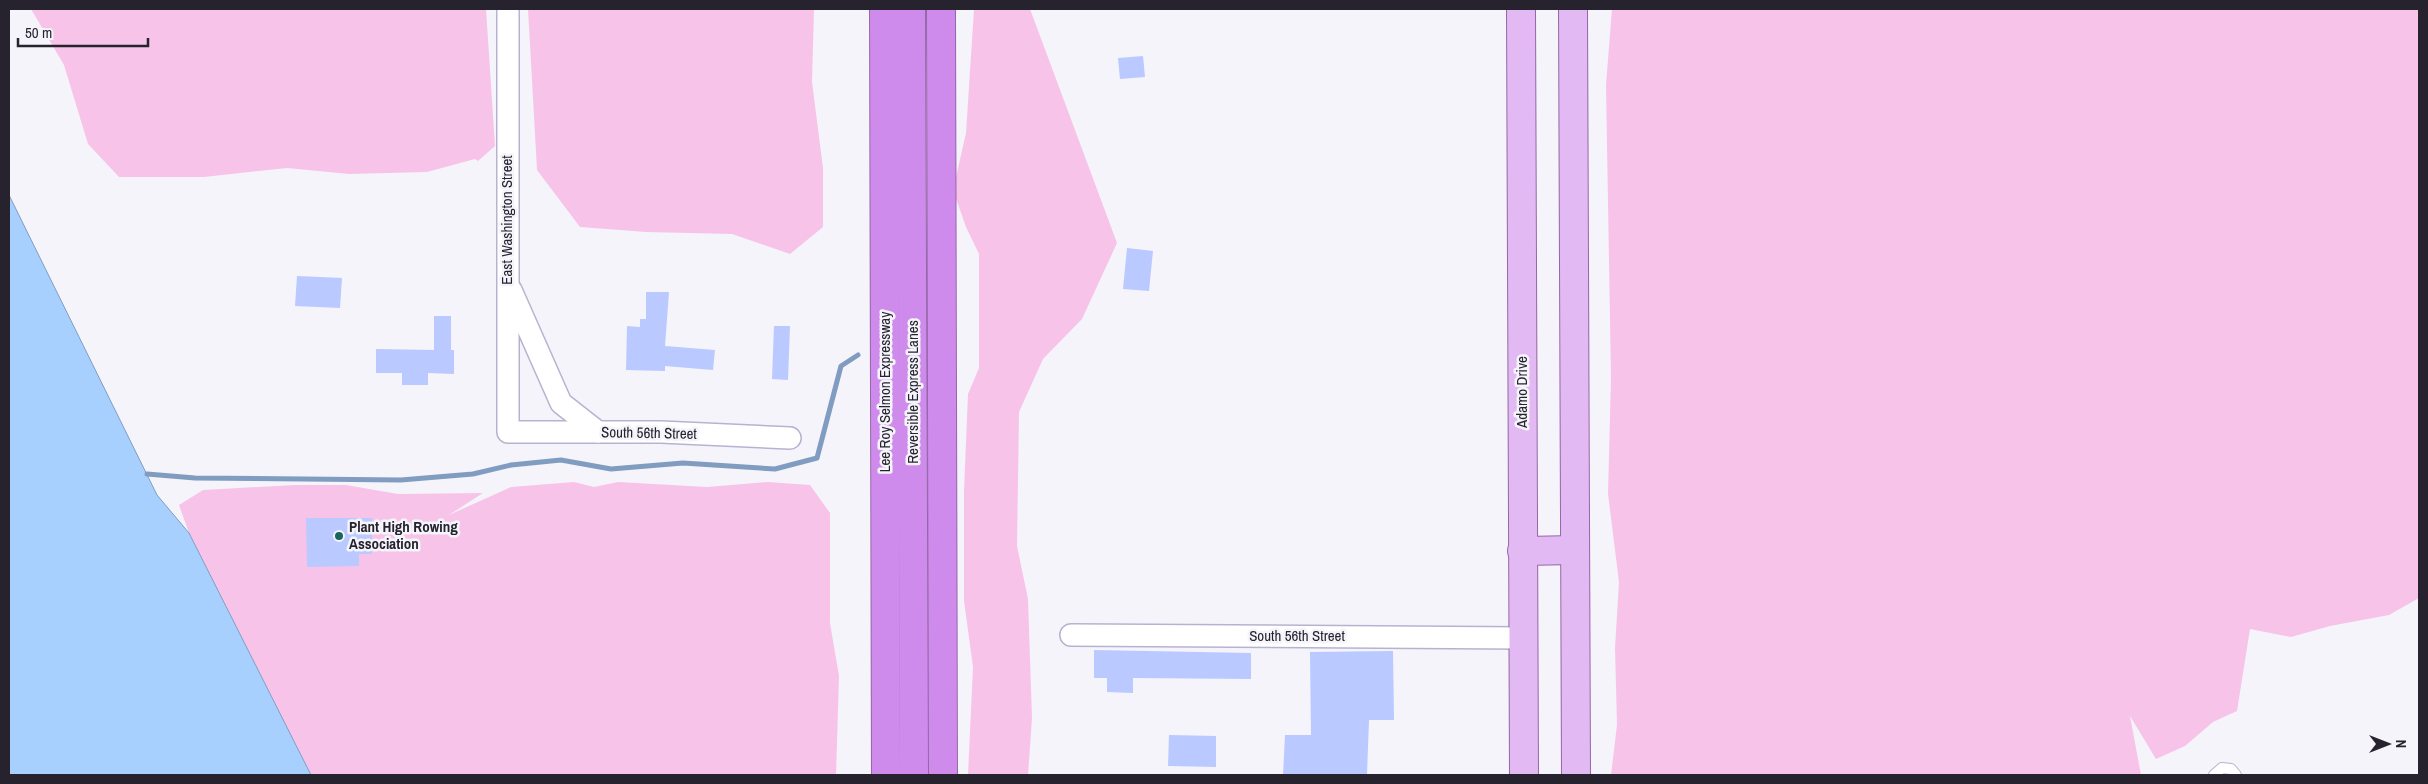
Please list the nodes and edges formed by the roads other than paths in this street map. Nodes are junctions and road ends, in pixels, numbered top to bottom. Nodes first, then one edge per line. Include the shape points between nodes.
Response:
1 (508, 9) edge
2 (884, 9) edge
3 (911, 9) edge
4 (941, 9) edge
5 (1521, 9) edge
6 (1573, 9) edge
7 (507, 280) junction
8 (508, 432) joint
9 (598, 432) junction
10 (790, 438) dead end
11 (1575, 550) junction
12 (1522, 551) junction
13 (1071, 635) dead end
14 (1523, 638) junction
15 (886, 775) edge
16 (914, 775) edge
17 (943, 775) edge
18 (1524, 775) edge
19 (1576, 775) edge
20 (2214, 775) edge
21 (2236, 775) edge

1 - 7 street, East Washington Street
2 - 15 highway, Lee Roy Selmon Expressway
3 - 16 highway, Reversible Express Lanes
4 - 17 highway
5 - 12 main road, Adamo Drive
6 - 11 main road
7 - 8 street, East Washington Street
7 - 9 street via 561,403
8 - 9 street, South 56th Street
9 - 10 street, South 56th Street
11 - 12 main road
11 - 19 main road
12 - 14 main road, Adamo Drive
13 - 14 street, South 56th Street
14 - 18 main road, Adamo Drive
20 - 21 lane via 2222,768 2231,769

